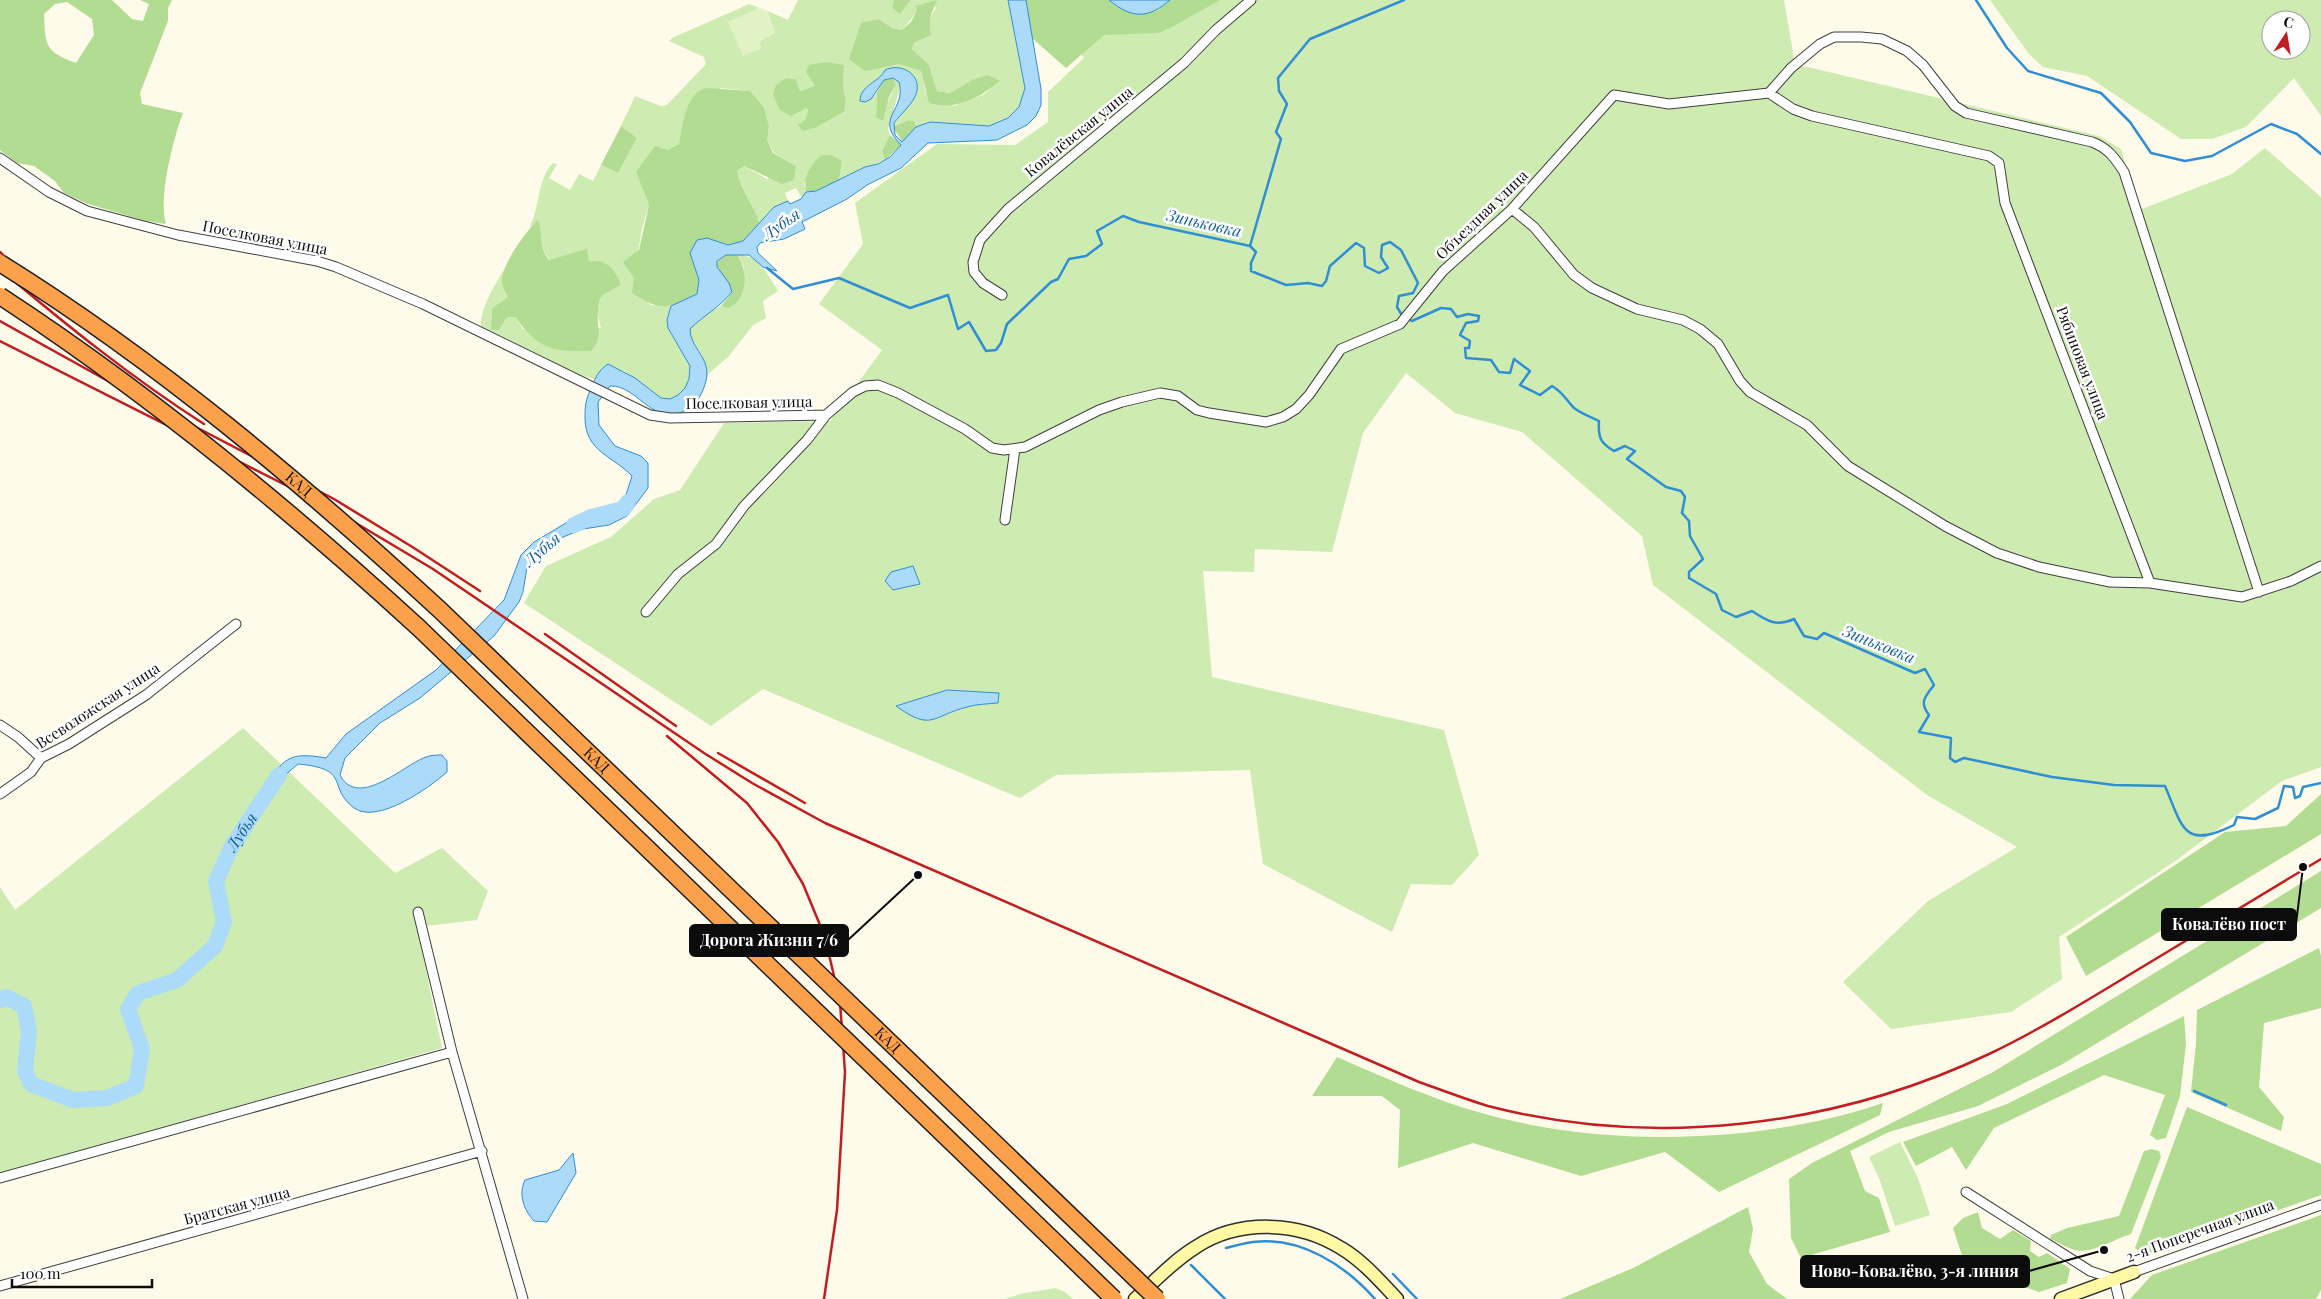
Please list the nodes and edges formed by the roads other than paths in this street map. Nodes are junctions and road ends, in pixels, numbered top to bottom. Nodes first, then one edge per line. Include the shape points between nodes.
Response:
1 (1251, 0) edge
2 (1769, 93) junction
3 (0, 158) edge
4 (1512, 209) junction
5 (0, 263) edge
6 (1002, 295) dead end
7 (0, 296) edge
8 (826, 416) junction
9 (1015, 450) junction
10 (1004, 520) dead end
11 (2321, 566) edge
12 (2150, 583) junction
13 (2259, 592) junction
14 (646, 612) dead end
15 (236, 624) dead end
16 (0, 725) edge
17 (40, 758) junction
18 (0, 794) edge
19 (418, 912) dead end
20 (452, 1052) junction
21 (482, 1151) junction
22 (0, 1178) edge
23 (1966, 1192) dead end
24 (2321, 1205) edge
25 (2134, 1272) joint
26 (2114, 1280) junction
27 (0, 1286) edge
28 (523, 1299) edge
29 (1114, 1299) edge
30 (1135, 1299) edge
31 (1157, 1299) edge
32 (1397, 1299) edge
33 (2061, 1299) edge
34 (2120, 1299) edge

1 - 6 street, Ковалёвская улица via 1184,64 1060,164 985,233 976,249 974,272 983,283
2 - 4 street, Объездная улица via 1669,104 1614,95
2 - 12 street, Рябиновая улица via 1782,103 1812,116 1989,156 1999,162 2005,203
2 - 13 street via 1791,68 1827,40 1834,37 1882,39 1907,51 1923,65 1955,106 1966,113 2106,147 2124,172
3 - 8 street, Поселковая улица via 49,192 87,211 178,236 336,267 423,304 650,415 670,418
4 - 9 street, Объездная улица via 1443,271 1400,324 1340,349 1308,395 1296,409 1283,417 1266,422 1209,413 1197,410 1178,396 1160,393 1099,410 1038,442
4 - 12 street via 1534,227 1574,274 1592,288 1637,309 1683,320 1700,329 1718,344 1750,392 1807,425 1848,466 1866,479 1945,526 1997,553 2038,567 2110,582
5 - 31 highway, КАД, bridge via 167,378 244,437 344,522 440,610
7 - 29 highway, КАД, bridge via 151,401 324,542 419,628
8 - 9 street, Поселковая улица via 853,392 864,386 878,385 957,425 992,448
8 - 14 street via 756,492 716,544 678,574
9 - 10 street
11 - 13 street
12 - 13 street via 2242,597
15 - 17 street, Всеволожская улица via 146,695 69,744
16 - 17 street
17 - 18 street, Всеволожская улица via 31,772
19 - 20 street
20 - 21 street
20 - 22 street
21 - 27 street, Братская улица
21 - 28 street
23 - 26 street via 2090,1271
24 - 25 street, 2-я Поперечная улица
25 - 26 street, 2-я Поперечная улица
26 - 33 street, 2-я Поперечная улица
26 - 34 street
30 - 32 street via 1183,1256 1203,1243 1242,1229 1280,1227 1312,1234 1342,1248

